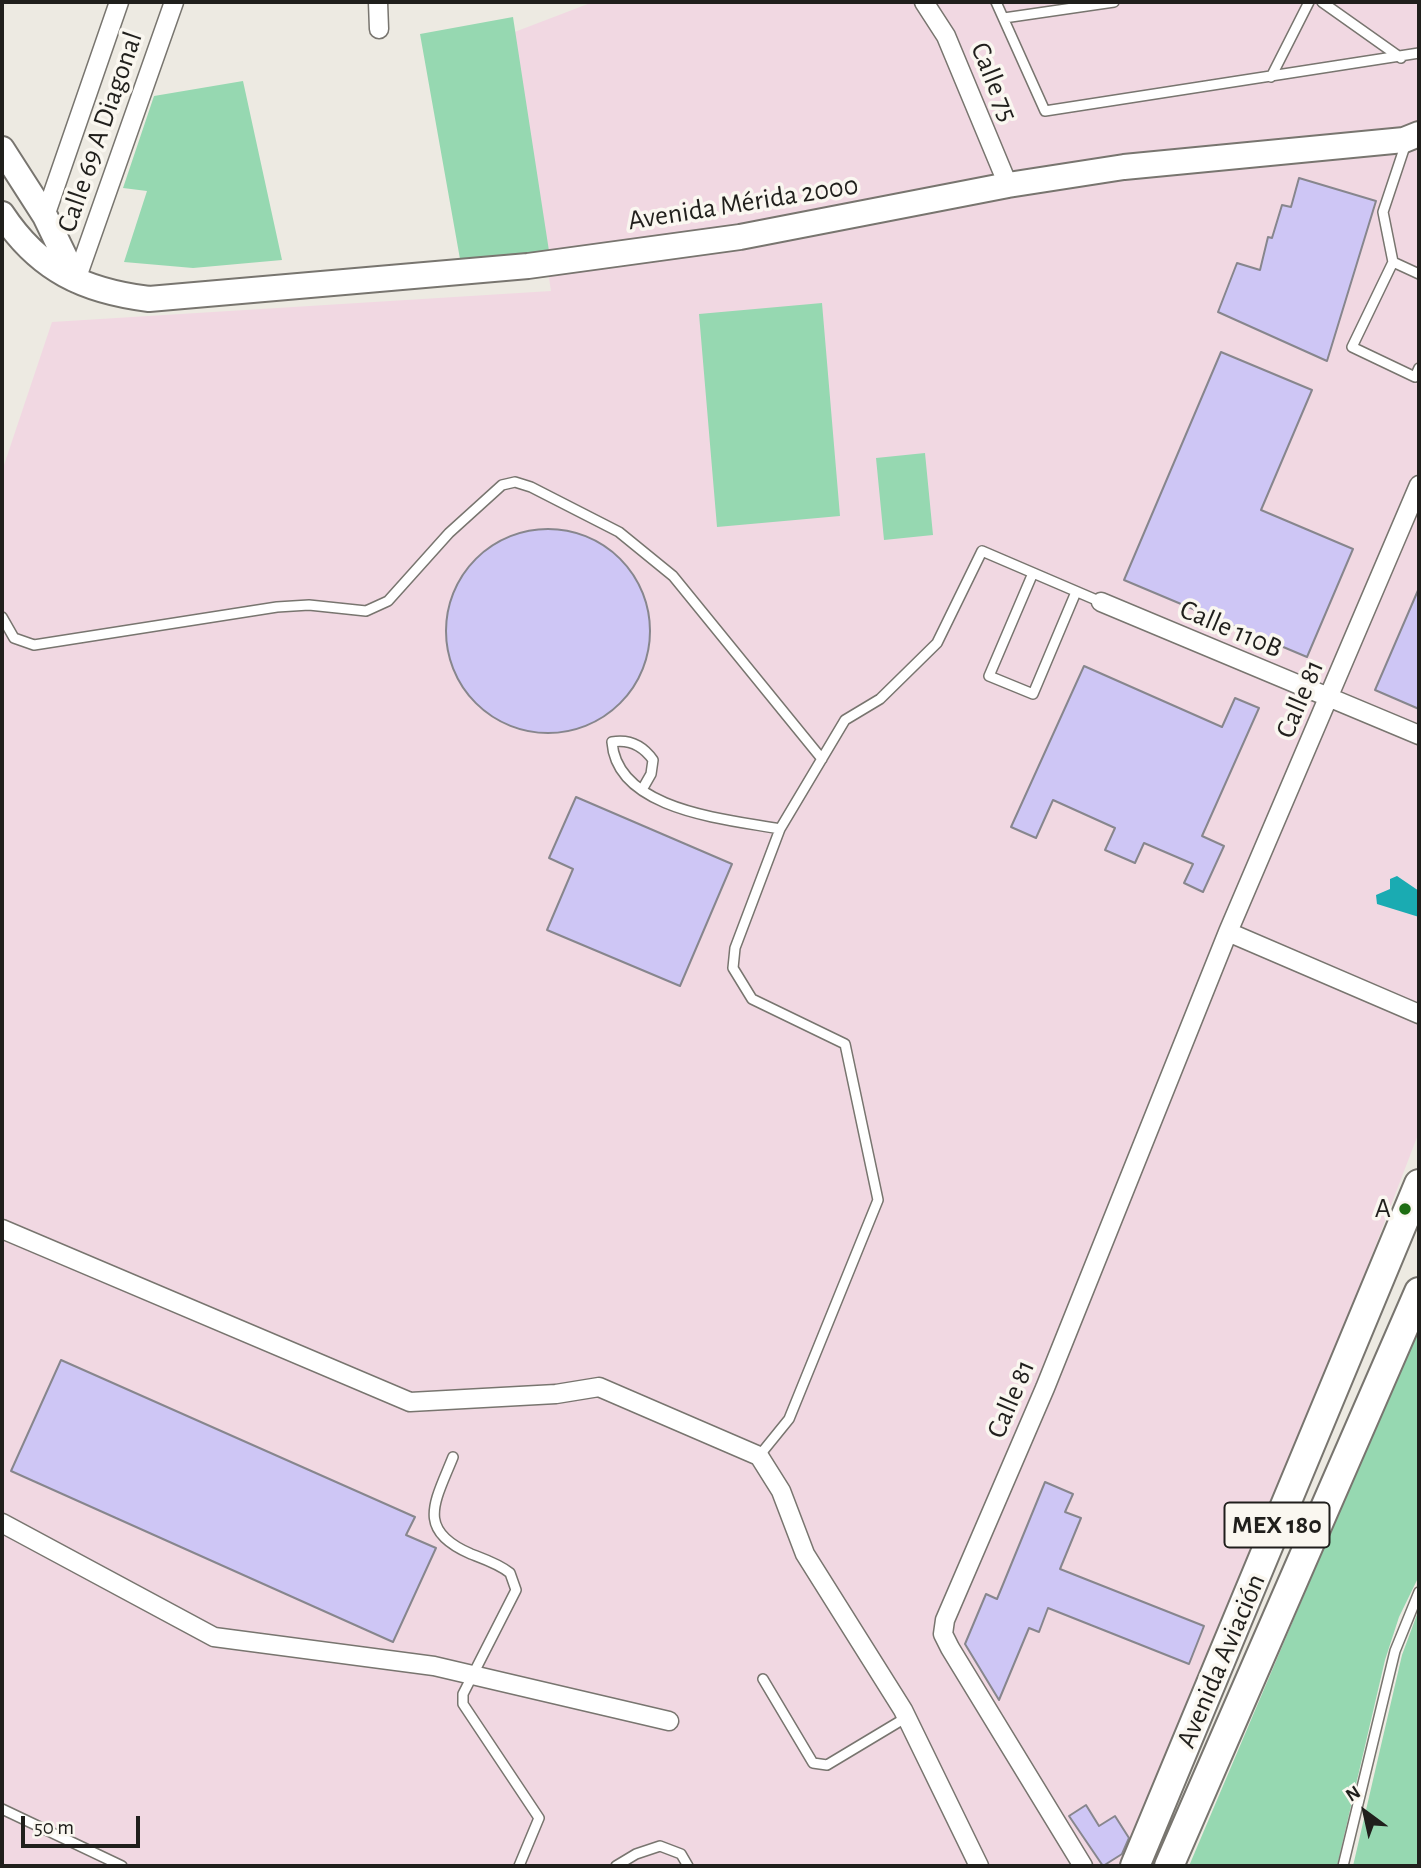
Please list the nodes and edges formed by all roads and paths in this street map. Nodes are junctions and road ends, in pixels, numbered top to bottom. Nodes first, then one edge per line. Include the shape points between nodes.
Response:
1 (119, 2) edge
2 (174, 2) edge
3 (379, 2) edge
4 (924, 2) edge
5 (996, 2) edge
6 (1114, 2) edge
7 (1309, 2) edge
8 (1322, 2) edge
9 (1004, 18) junction
10 (379, 29) dead end
11 (1419, 53) edge
12 (1402, 58) junction
13 (1271, 77) junction
14 (1414, 136) edge
15 (2, 149) edge
16 (1008, 185) junction
17 (2, 214) edge
18 (46, 216) junction
19 (1393, 262) junction
20 (1419, 274) edge
21 (76, 280) junction
22 (1419, 368) edge
23 (1419, 485) edge
24 (1033, 573) junction
25 (1076, 592) junction
26 (1101, 602) joint
27 (2, 617) edge
28 (1329, 699) junction
29 (1419, 735) edge
30 (822, 759) junction
31 (643, 788) junction
32 (780, 829) junction
33 (1228, 932) junction
34 (1419, 1014) edge
35 (1419, 1184) edge
36 (2, 1230) edge
37 (1419, 1292) edge
38 (759, 1456) junction
39 (453, 1457) dead end
40 (2, 1523) edge
41 (1419, 1592) edge
42 (473, 1675) junction
43 (763, 1679) dead end
44 (906, 1717) junction
45 (669, 1721) dead end
46 (2, 1809) edge
47 (122, 1866) edge
48 (519, 1866) edge
49 (616, 1866) edge
50 (688, 1866) edge
51 (979, 1866) edge
52 (1083, 1866) edge
53 (1135, 1866) edge
54 (1169, 1866) edge
55 (1343, 1866) edge

1 - 18 street, Calle 69 A Diagonal
2 - 21 street, Calle 69 A Diagonal
3 - 10 street
4 - 16 street, Calle 75 via 946,36
5 - 9 lane
6 - 9 lane
7 - 13 lane
8 - 12 lane
9 - 13 lane via 1045,111
11 - 12 lane
12 - 13 lane
14 - 16 main road, Avenida Mérida 2000 via 1124,167
14 - 19 lane via 1383,212
15 - 18 main road
16 - 21 main road, Avenida Mérida 2000 via 740,237 528,266 149,299 112,294
17 - 21 main road, Avenida Mérida 2000 via 44,262
18 - 21 main road
19 - 20 lane
19 - 22 lane via 1352,346 1415,377
23 - 28 street, Calle 81
24 - 25 lane
24 - 25 lane via 989,676 1033,694
24 - 30 lane via 982,551 937,643 880,699 845,720
25 - 26 lane
26 - 28 street, Calle 110B
27 - 30 lane via 14,638 34,645 277,607 366,611 388,601 449,533 502,485 515,482 619,532 673,576
28 - 29 street, Calle 110B
28 - 33 street, Calle 81
30 - 32 lane
31 - 31 lane via 621,774 613,760 612,742 636,745 653,760
31 - 32 lane via 688,812
32 - 38 lane via 735,948 733,968 752,999 845,1044 878,1200 789,1419
33 - 34 street
33 - 52 street, Calle 81 via 1045,1388 945,1620 943,1634 950,1647
35 - 53 main road, Avenida Aviación / MEX 180
36 - 38 street via 411,1402 556,1394 599,1387
37 - 54 main road, Avenida Aviación / MEX 180
38 - 44 street via 781,1491 805,1554
39 - 42 lane via 435,1501 433,1515 440,1536 503,1567 515,1581 516,1590
40 - 42 street via 214,1637
41 - 55 lane via 1395,1651
42 - 45 street
42 - 48 lane via 463,1693 467,1714 539,1818
43 - 44 lane via 818,1766 827,1765
44 - 51 street
46 - 47 lane
49 - 50 lane via 660,1846 681,1854

